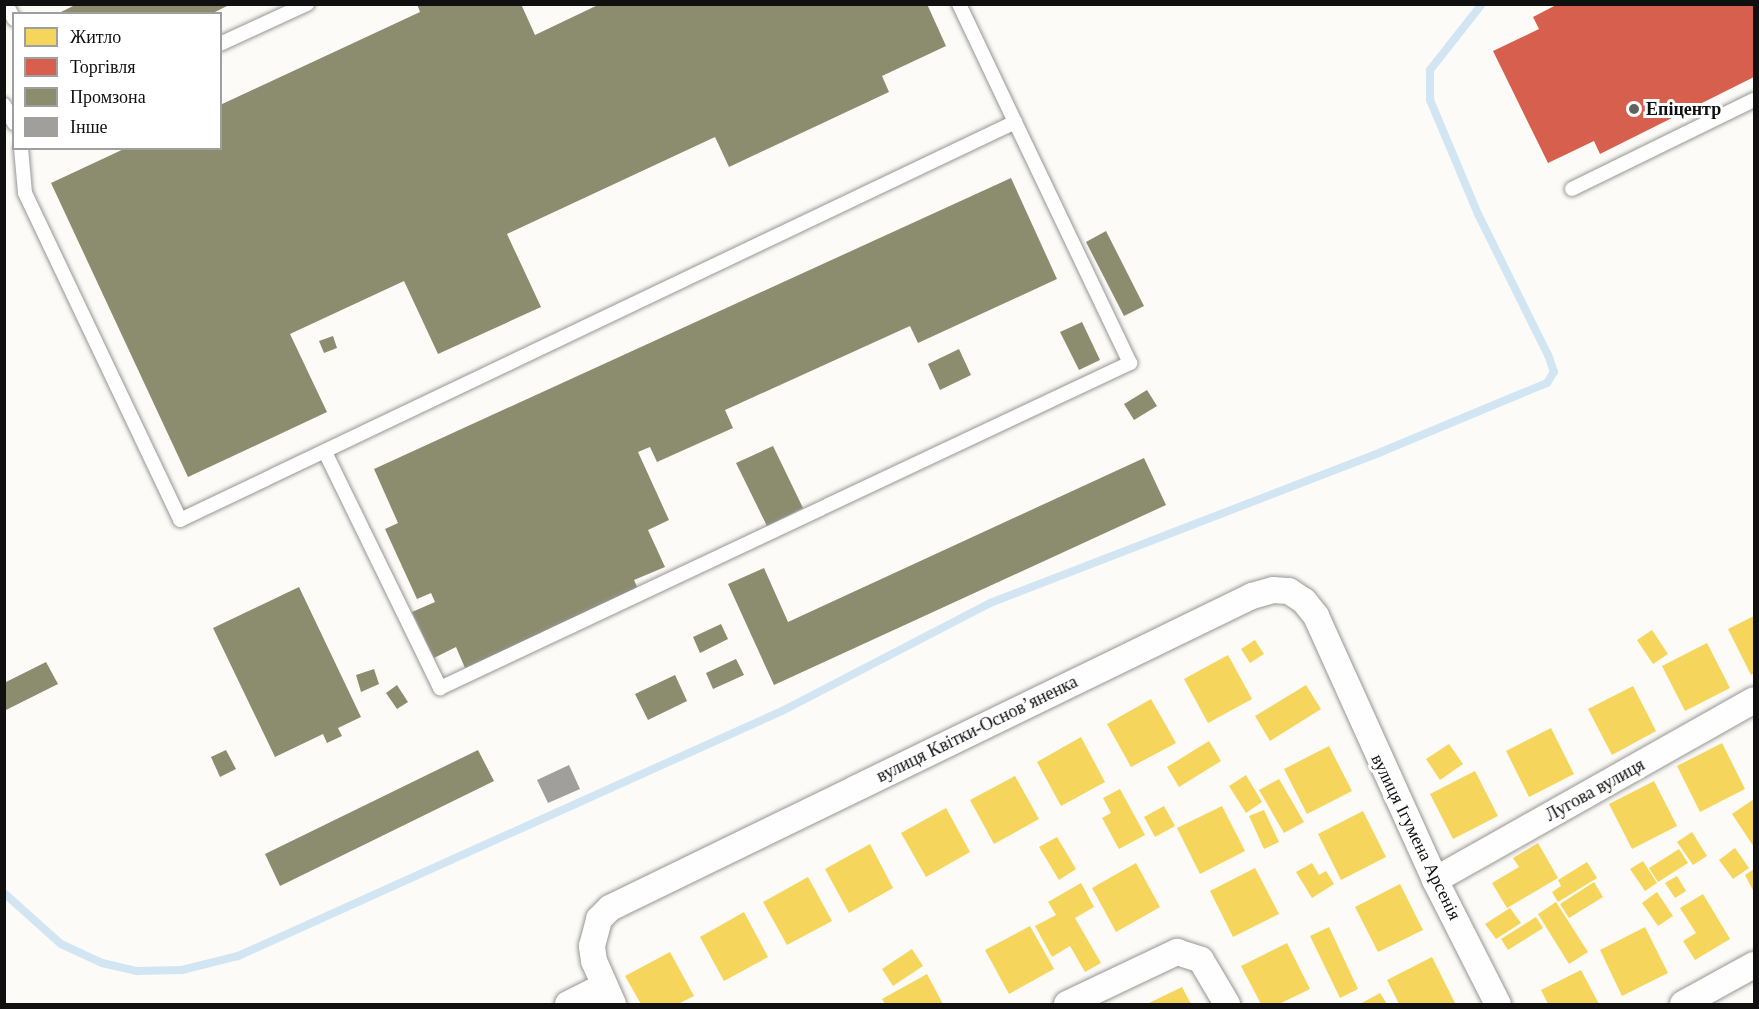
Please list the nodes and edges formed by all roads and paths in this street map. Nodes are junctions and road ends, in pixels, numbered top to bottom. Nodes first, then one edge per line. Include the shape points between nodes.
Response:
1 (307, 4) edge
2 (959, 4) edge
3 (222, 43) edge
4 (1755, 100) edge
5 (4, 105) edge
6 (12, 119) edge
7 (1015, 123) junction
8 (21, 150) edge
9 (1572, 189) dead end
10 (324, 452) junction
11 (1316, 616) joint
12 (1755, 700) edge
13 (1435, 880) junction
14 (1755, 965) edge
15 (608, 995) edge
16 (568, 1005) edge
17 (1067, 1005) edge
18 (1227, 1005) edge
19 (1498, 1005) edge
20 (1683, 1005) edge

1 - 3 lane
2 - 7 lane
4 - 9 lane
5 - 6 lane
7 - 10 lane
7 - 10 lane via 1130,363 440,688
8 - 10 lane via 24,193 180,520
11 - 13 street, вулиця Ігумена Арсенія via 1336,669
11 - 15 street, вулиця Квітки-Основʼяненка via 1289,591 1252,596 635,894 610,908 599,919 594,932 594,961
12 - 13 street, Лугова вулиця
13 - 19 street, вулиця Ігумена Арсенія
14 - 20 street
15 - 16 street
17 - 18 street via 1177,952 1201,960

